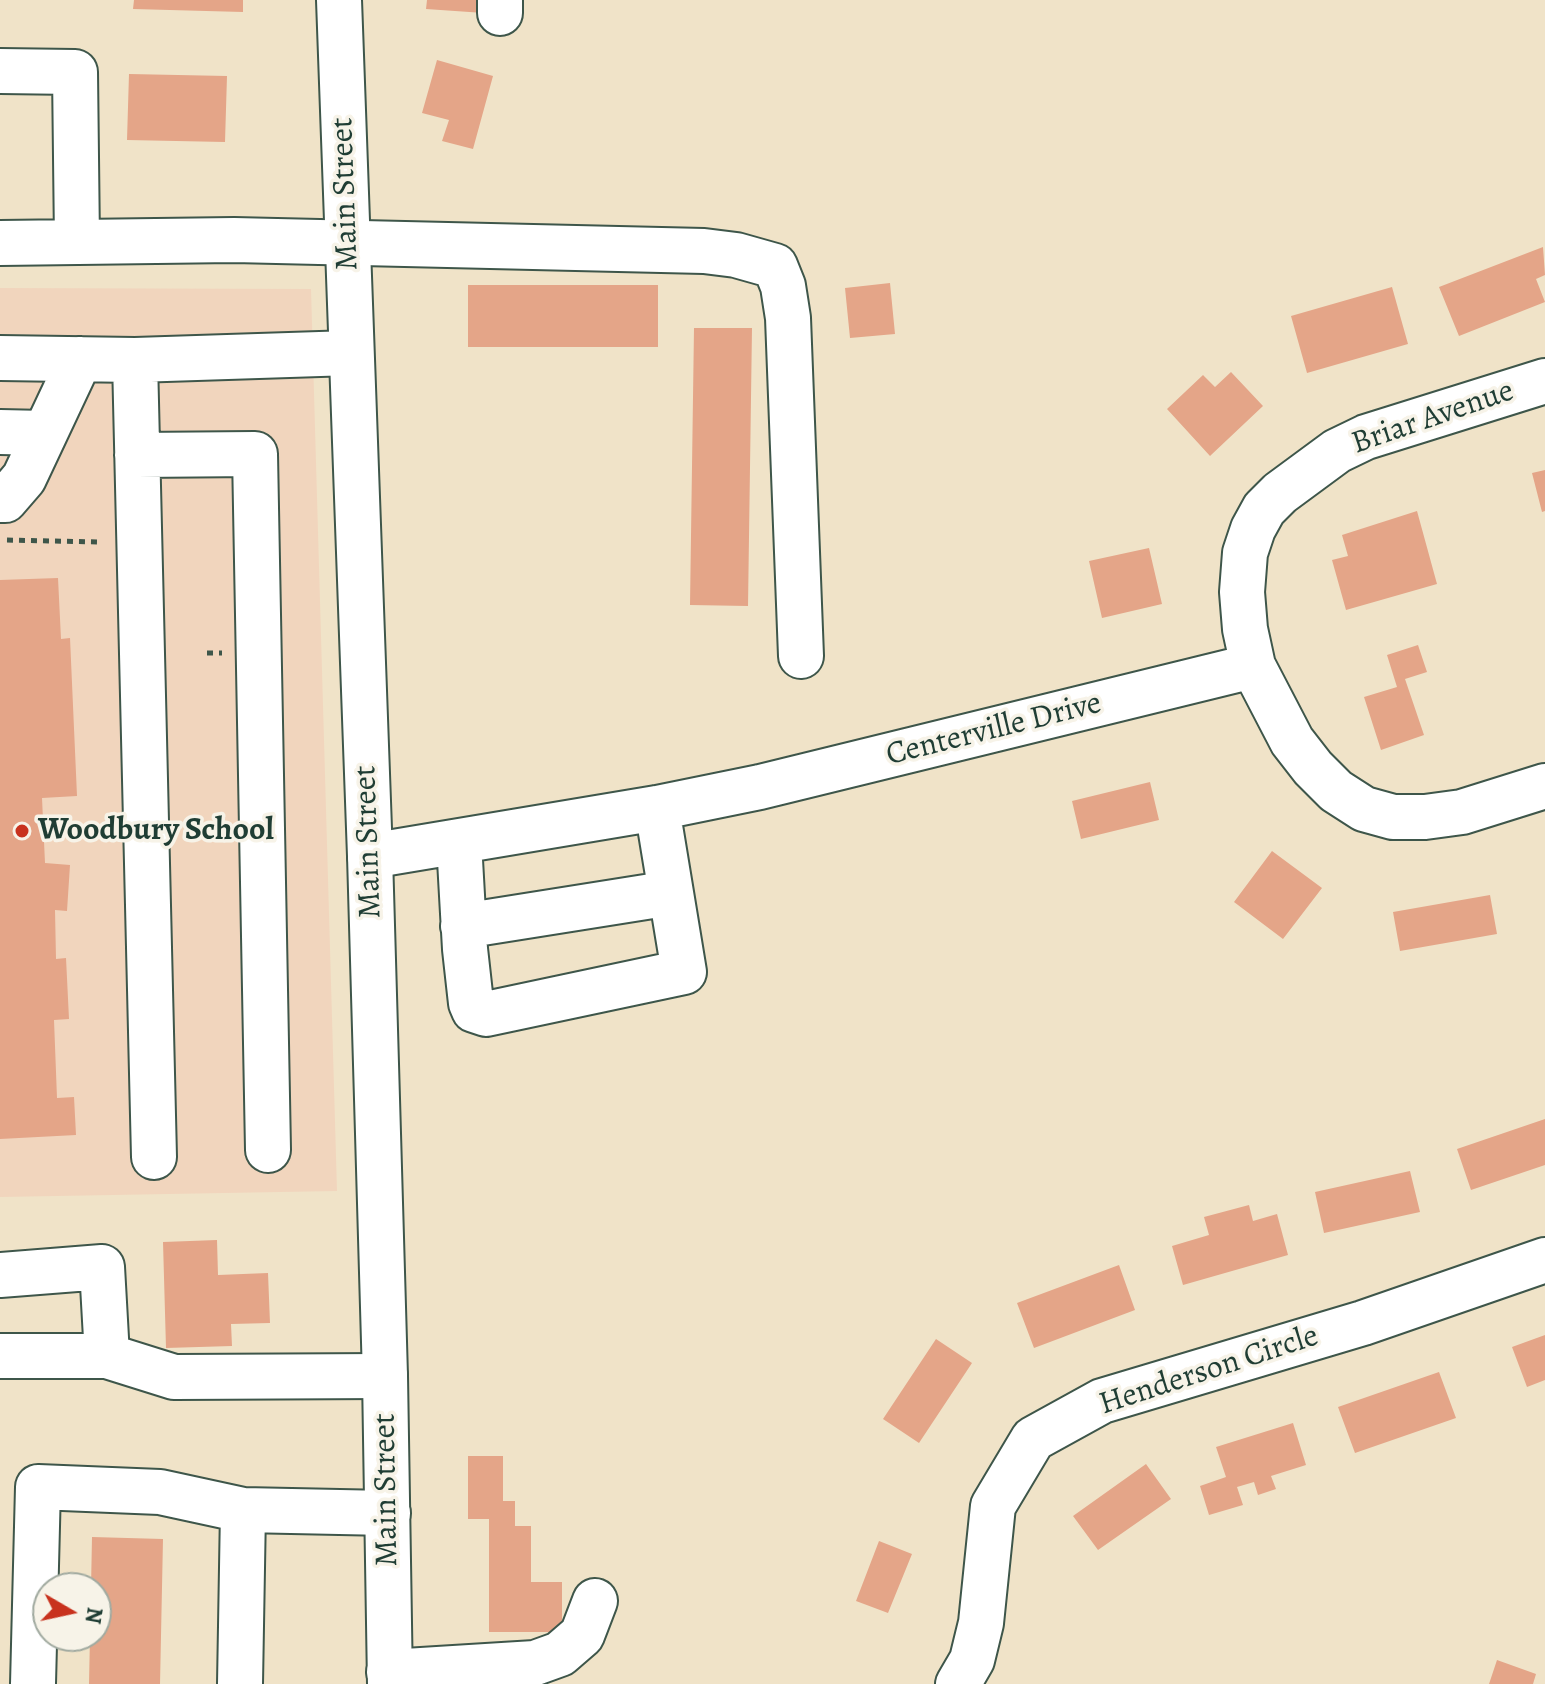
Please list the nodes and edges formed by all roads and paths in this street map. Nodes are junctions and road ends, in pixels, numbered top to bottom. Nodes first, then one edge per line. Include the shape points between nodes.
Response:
1 (339, 0) edge
2 (0, 71) edge
3 (77, 242) junction
4 (347, 242) junction
5 (0, 243) edge
6 (351, 353) junction
7 (0, 358) edge
8 (80, 359) junction
9 (135, 360) junction
10 (1545, 381) edge
11 (0, 432) edge
12 (45, 433) junction
13 (137, 455) junction
14 (3, 520) edge
15 (102, 542) dead end
16 (801, 656) dead end
17 (1253, 666) junction
18 (1545, 786) edge
19 (657, 808) junction
20 (459, 842) junction
21 (370, 856) junction
22 (671, 893) junction
23 (463, 926) junction
24 (268, 1150) dead end
25 (154, 1157) dead end
26 (1545, 1260) edge
27 (0, 1275) edge
28 (0, 1356) edge
29 (107, 1356) junction
30 (385, 1376) junction
31 (243, 1510) junction
32 (388, 1513) junction
33 (595, 1601) dead end
34 (390, 1678) edge
35 (33, 1684) edge
36 (240, 1684) edge
37 (958, 1684) edge

1 - 4 street, Main Street
2 - 3 street via 75,72
3 - 4 street
3 - 5 street
4 - 6 street, Main Street
4 - 16 street via 704,251 775,266 788,318
6 - 9 street
6 - 21 street, Main Street
7 - 8 street
8 - 9 street
8 - 12 street
9 - 13 street
10 - 17 street, Briar Avenue via 1366,437 1337,451 1280,493 1264,509 1245,553 1242,592
11 - 12 street
12 - 14 street via 24,478 5,500
13 - 24 street via 255,454
13 - 25 street
14 - 15 path
17 - 18 street via 1292,741 1336,791 1364,809 1393,817 1425,817 1462,812
17 - 19 street, Centerville Drive
19 - 20 street, Centerville Drive
19 - 22 street
20 - 21 street, Centerville Drive
20 - 23 street
21 - 30 street, Main Street
22 - 23 street
22 - 23 street via 684,972 486,1014 471,1003
26 - 37 street, Henderson Circle via 1363,1323 1102,1401 1033,1439 993,1506 981,1623 972,1660
27 - 29 street via 102,1267
28 - 29 street
29 - 30 street via 174,1377
30 - 32 street, Main Street
31 - 32 street
31 - 35 street via 160,1492 38,1487
31 - 36 street
32 - 34 street, Main Street
33 - 34 street via 582,1635 560,1654 535,1663

